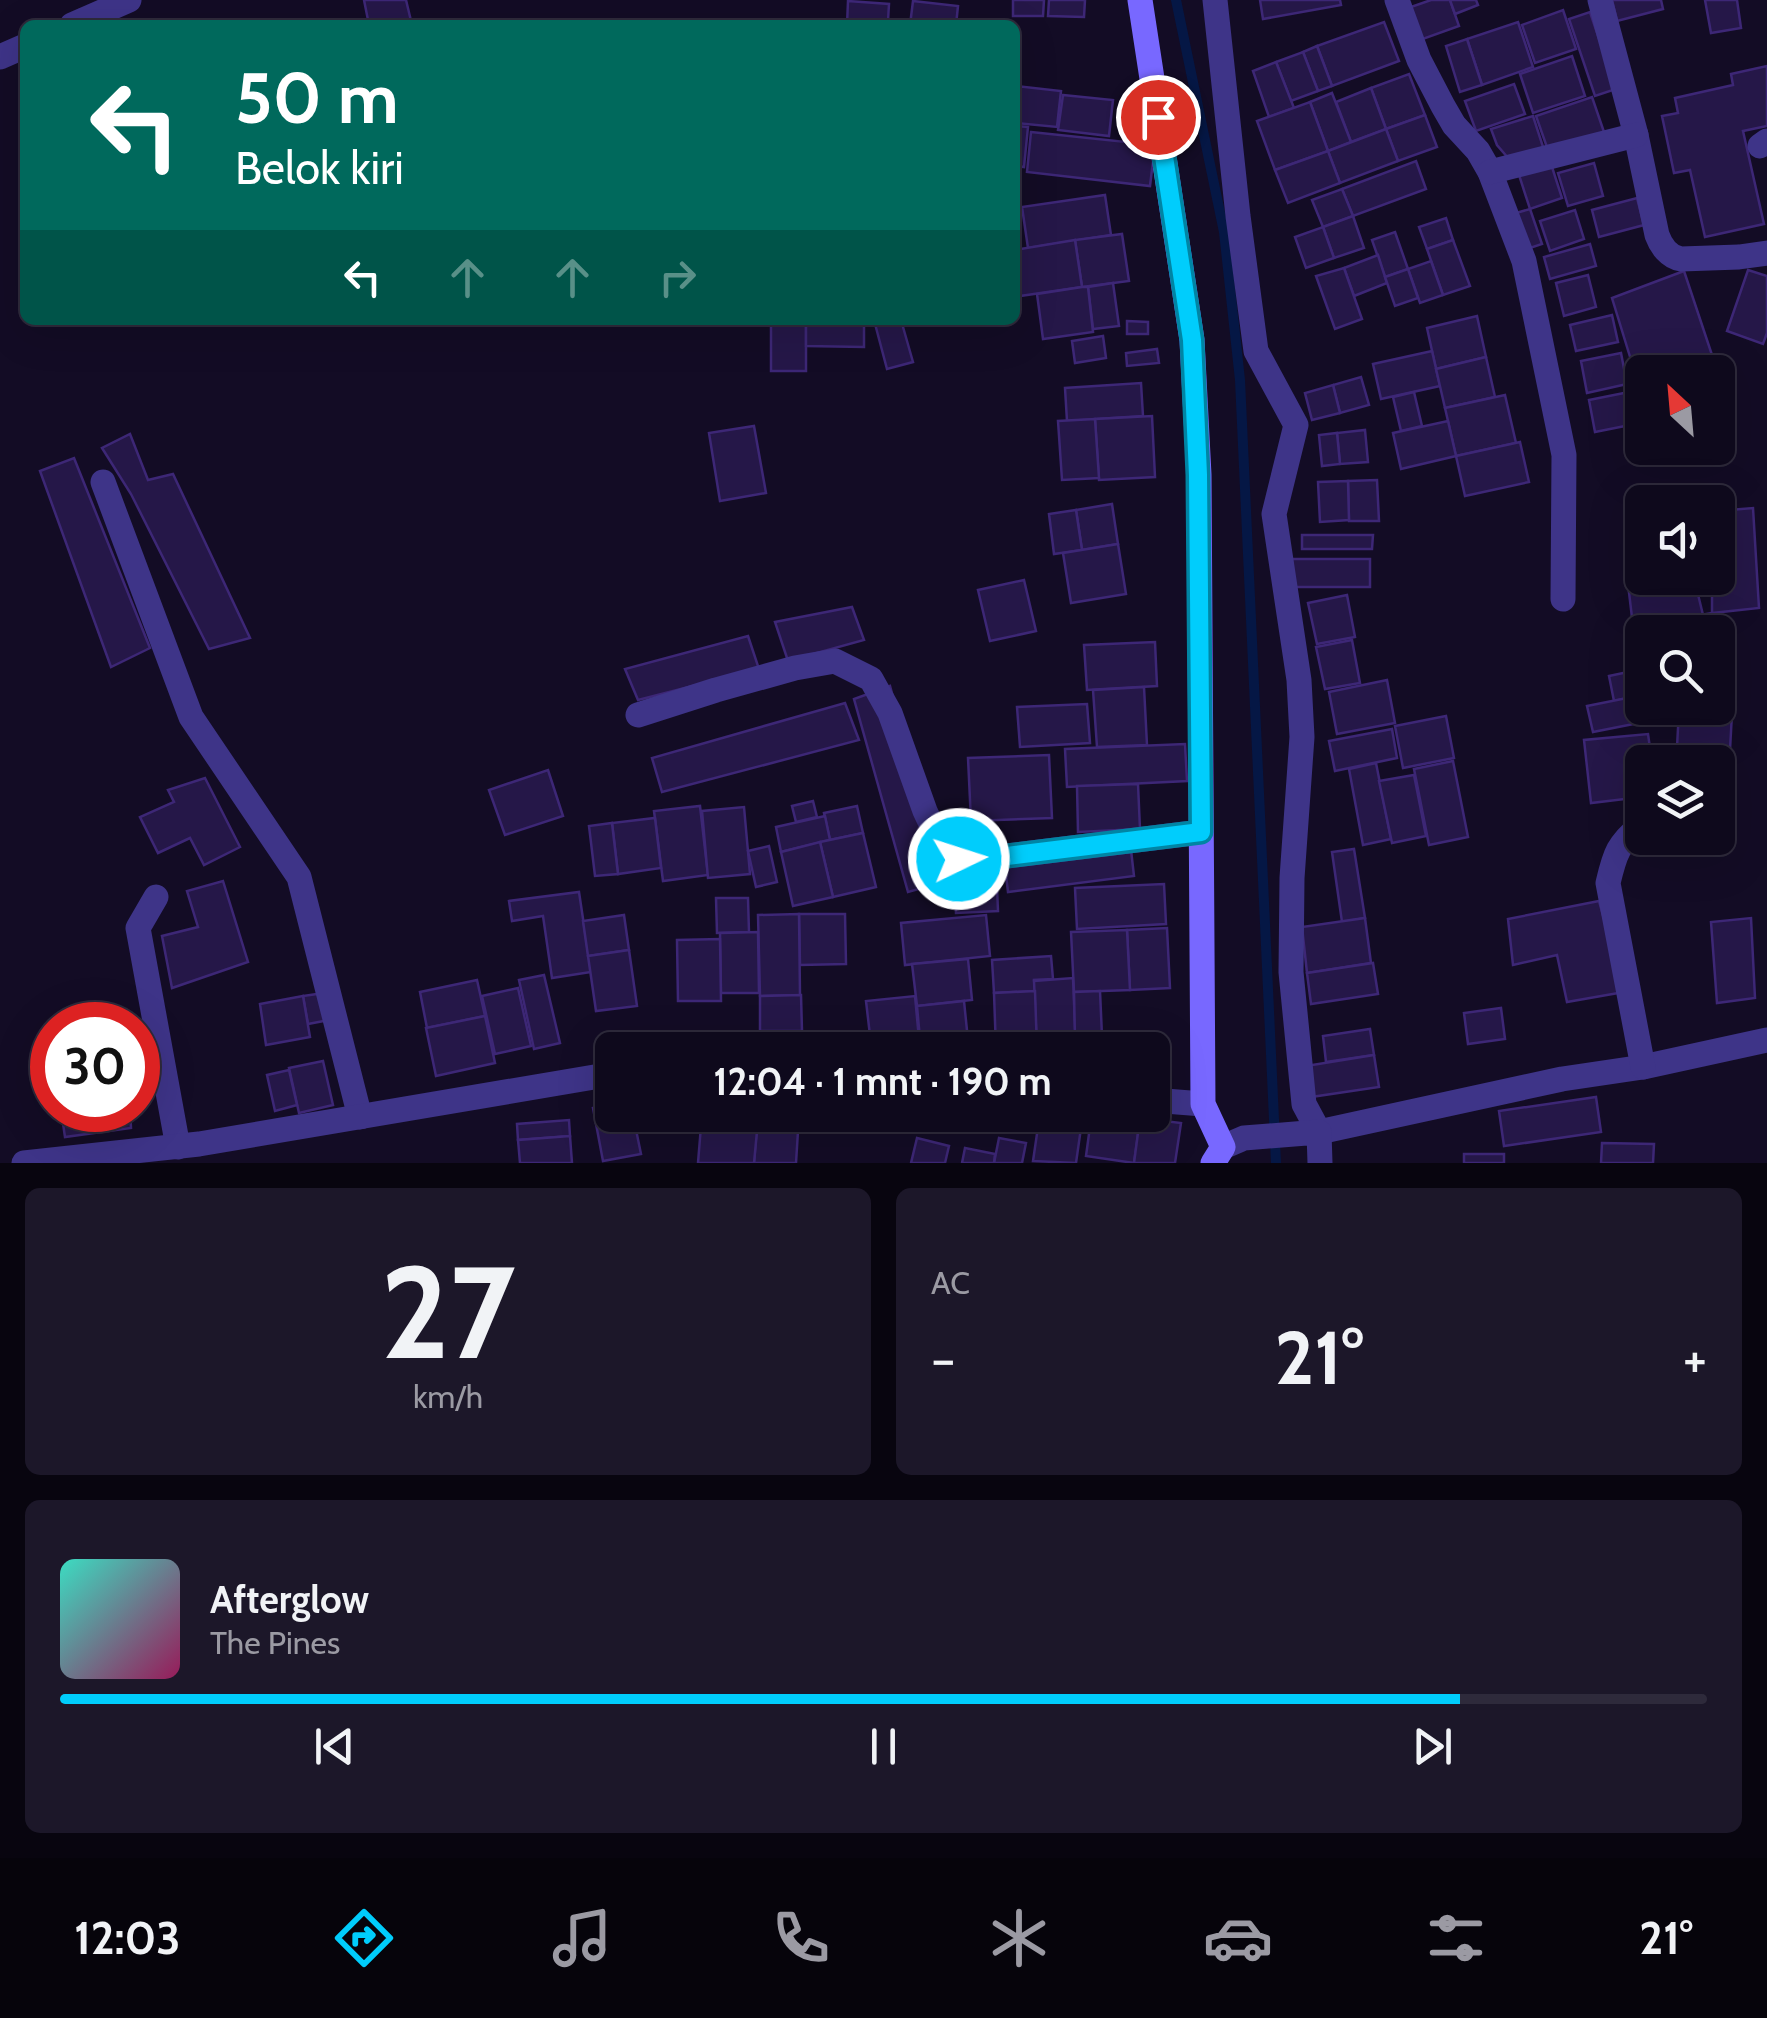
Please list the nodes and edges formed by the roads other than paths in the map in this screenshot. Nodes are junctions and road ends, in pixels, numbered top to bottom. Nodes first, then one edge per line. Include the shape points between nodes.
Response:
1 (129, 0) edge
2 (1140, 0) edge
3 (1215, 0) edge
4 (1397, 0) edge
5 (1600, 0) edge
6 (83, 20) edge
7 (1636, 135) junction
8 (1490, 172) junction
9 (1767, 253) edge
10 (103, 482) dead end
11 (1563, 599) dead end
12 (638, 715) dead end
13 (1201, 832) junction
14 (1625, 838) edge
15 (156, 898) dead end
16 (1767, 1040) edge
17 (1643, 1066) junction
18 (595, 1077) edge
19 (1170, 1101) edge
20 (1202, 1104) junction
21 (360, 1117) junction
22 (1319, 1132) junction
23 (178, 1147) junction
24 (1226, 1149) edge
25 (24, 1163) edge
26 (1320, 1163) edge

1 - 6 street
2 - 13 main road via 1192,340
3 - 22 street via 1256,350 1296,425 1274,514 1302,736 1291,972 1304,1104
4 - 8 street via 1443,106
5 - 7 street
7 - 8 street
7 - 9 street via 1658,235 1668,252 1681,258
8 - 11 street via 1524,261 1561,435
10 - 21 street via 191,717 299,878
12 - 13 street via 835,661 871,679 942,848 959,859
13 - 20 main road
14 - 17 street via 1608,884
15 - 23 street via 138,928
16 - 17 street
17 - 22 street
18 - 21 street
19 - 20 street
20 - 24 main road
21 - 23 street
22 - 24 street
22 - 26 street
23 - 25 street

